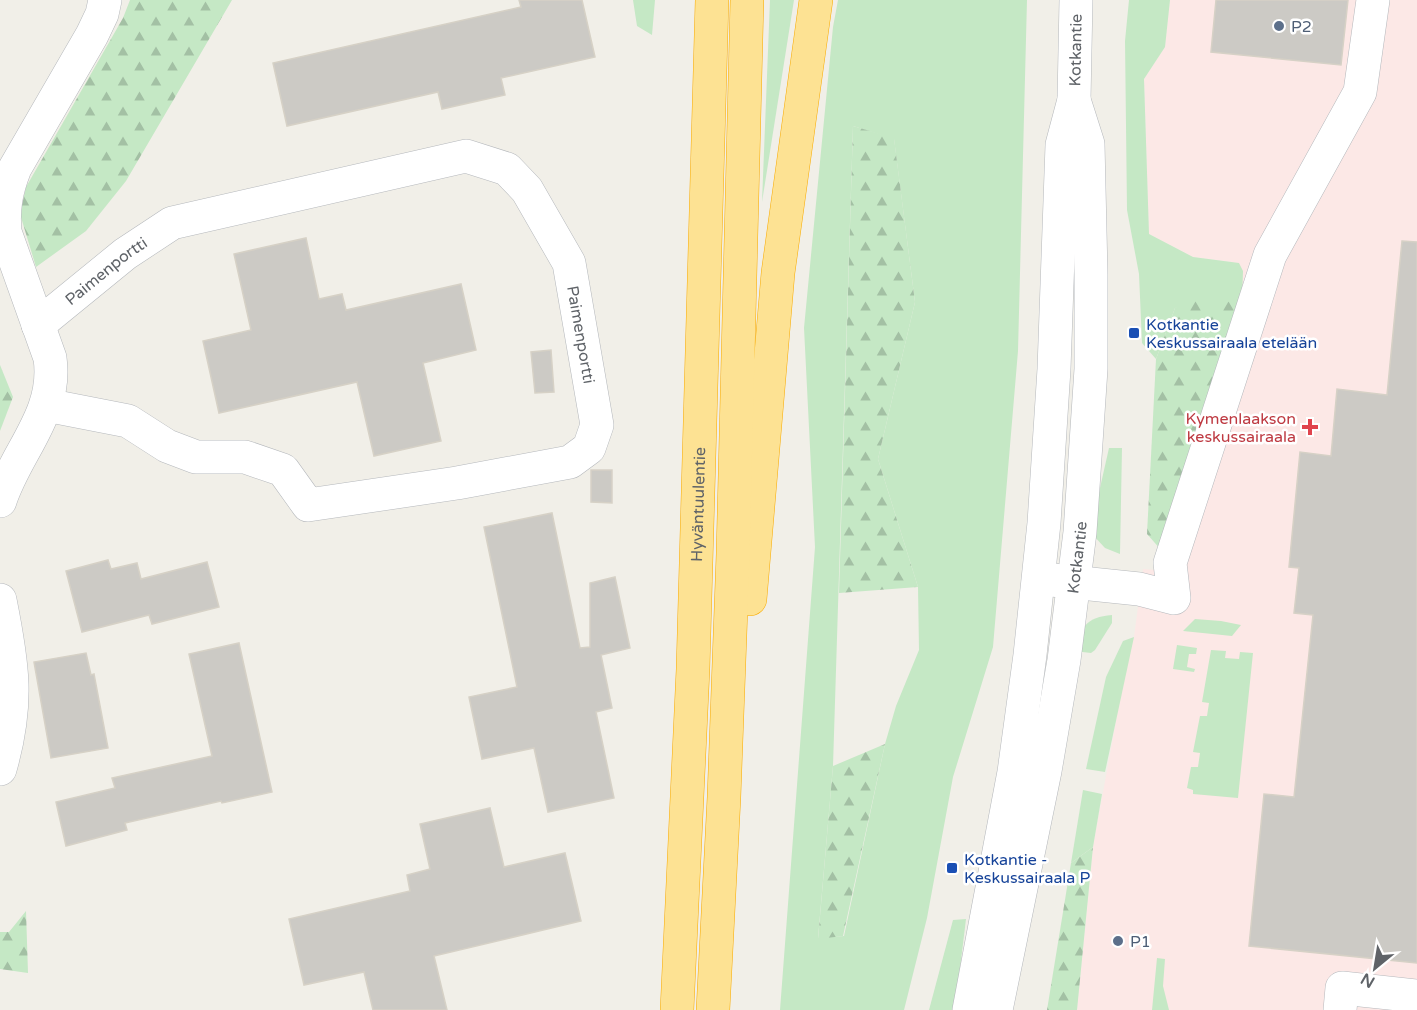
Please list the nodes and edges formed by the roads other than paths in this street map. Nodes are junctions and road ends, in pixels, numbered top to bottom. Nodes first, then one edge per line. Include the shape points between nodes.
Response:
1 (105, 0) edge
2 (712, 0) edge
3 (747, 0) edge
4 (816, 0) edge
5 (1076, 0) edge
6 (1373, 0) edge
7 (1074, 100) junction
8 (38, 325) junction
9 (46, 405) junction
10 (0, 501) edge
11 (1038, 578) junction
12 (1074, 582) junction
13 (0, 600) edge
14 (0, 769) edge
15 (724, 797) junction
16 (1417, 996) edge
17 (677, 1010) edge
18 (713, 1010) edge
19 (969, 1010) edge
20 (996, 1010) edge
21 (1340, 1010) edge

1 - 8 street via 92,34 6,190 5,232
2 - 17 highway, Hyväntuulentie via 693,669
3 - 15 highway
4 - 15 highway via 778,273 756,554
5 - 7 street, Kotkantie
6 - 12 street via 1360,92 1267,265 1170,563 1174,598 1139,589
7 - 11 street, Kotkantie via 1062,145 1054,369
7 - 12 street, Kotkantie via 1088,144 1091,274 1090,369
8 - 9 street via 52,375
8 - 9 street, Paimenportti via 126,254 172,223 466,156 507,169 527,190 568,263 597,425 589,448 570,462 308,505 283,470 245,458 196,457 167,446 128,421
9 - 10 street
11 - 12 street
11 - 19 street, Kotkantie via 1014,772
12 - 20 street, Kotkantie via 1046,771
13 - 14 street via 13,671 14,702
15 - 18 highway
16 - 21 street via 1342,988

